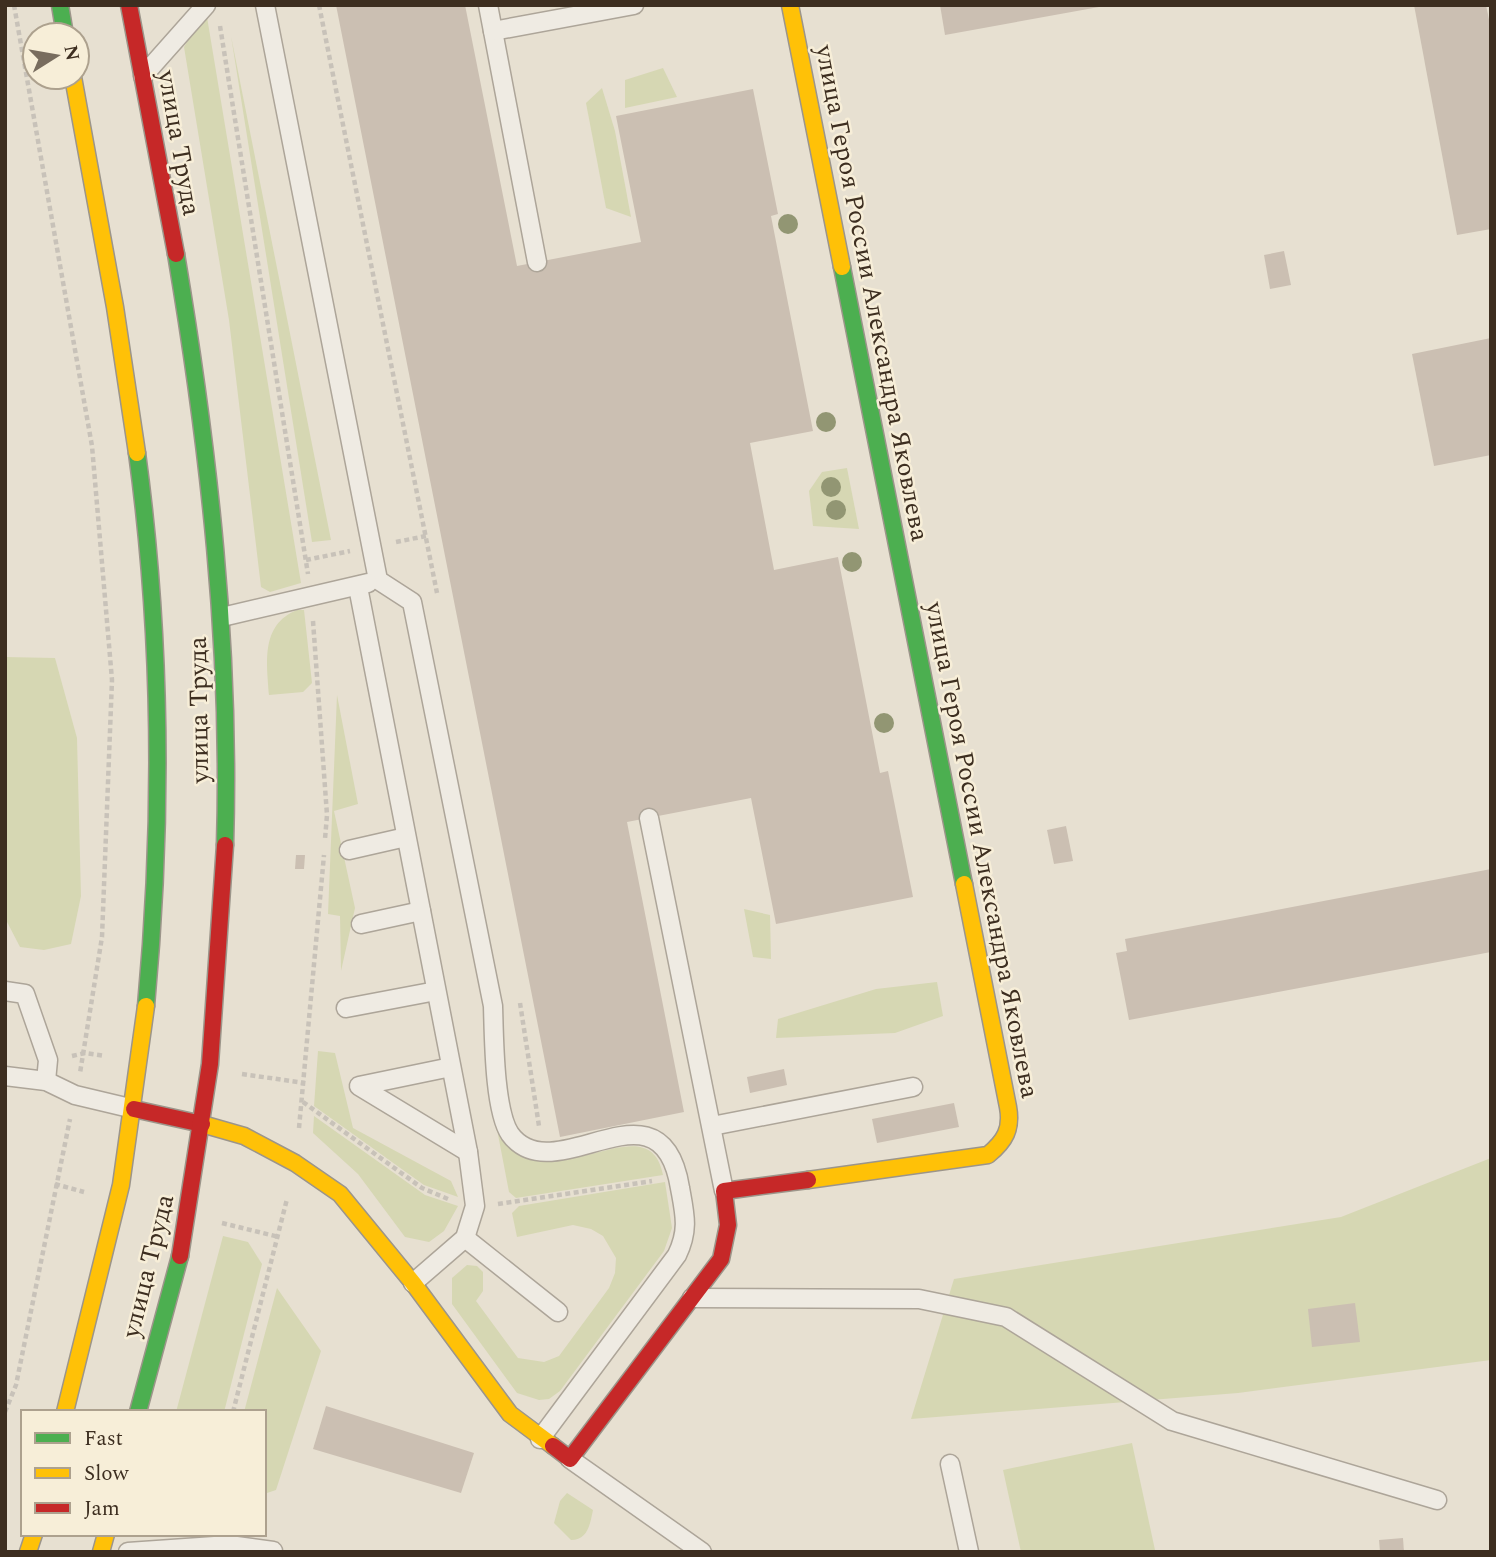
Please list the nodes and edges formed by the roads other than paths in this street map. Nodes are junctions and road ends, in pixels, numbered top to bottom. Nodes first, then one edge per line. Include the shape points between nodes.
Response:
1 (129, 5) edge
2 (265, 5) edge
3 (488, 5) edge
4 (634, 5) edge
5 (790, 5) edge
6 (212, 12) edge
7 (493, 31) junction
8 (143, 76) junction
9 (75, 91) edge
10 (537, 262) dead end
11 (378, 580) junction
12 (358, 587) junction
13 (222, 617) junction
14 (649, 818) dead end
15 (406, 837) junction
16 (349, 850) dead end
17 (421, 911) junction
18 (361, 924) dead end
19 (5, 991) edge
20 (436, 991) junction
21 (346, 1008) dead end
22 (451, 1067) junction
23 (5, 1076) edge
24 (46, 1081) junction
25 (913, 1087) dead end
26 (134, 1109) junction
27 (202, 1124) junction
28 (712, 1126) junction
29 (468, 1152) junction
30 (724, 1191) junction
31 (465, 1238) junction
32 (413, 1283) junction
33 (692, 1298) junction
34 (558, 1312) dead end
35 (66, 1410) edge
36 (139, 1410) edge
37 (540, 1439) junction
38 (569, 1459) junction
39 (950, 1464) dead end
40 (1437, 1500) dead end
41 (273, 1551) edge
42 (128, 1552) edge
43 (702, 1552) edge
44 (969, 1552) edge

1 - 8 main road, улица Труда
2 - 11 lane
3 - 7 lane
4 - 7 lane
5 - 30 main road, улица Героя России Александра Яковлева via 1010,1121 1006,1141 988,1155
6 - 8 lane
7 - 10 lane
8 - 13 main road, улица Труда via 183,305
9 - 26 main road, улица Труда via 125,379 157,692 155,875
11 - 12 lane
11 - 37 lane via 412,603 493,1006 496,1069 510,1133 525,1146 542,1151 627,1136 651,1137 674,1158 679,1177 686,1237 677,1255
12 - 13 lane
12 - 15 lane
13 - 27 main road, улица Труда via 226,801
14 - 28 lane
15 - 16 lane
15 - 17 lane
17 - 18 lane
17 - 20 lane
19 - 24 lane via 25,994 48,1060
20 - 21 lane
20 - 22 lane
22 - 29 lane
22 - 29 lane via 359,1086
23 - 24 lane
24 - 26 lane via 75,1095
25 - 28 lane
26 - 27 main road
26 - 35 main road, улица Труда via 111,1235
27 - 32 main road via 244,1136 340,1194
27 - 36 main road, улица Труда via 189,1215
28 - 30 lane
29 - 31 lane via 475,1206
30 - 33 main road via 728,1240 721,1259
31 - 32 lane
31 - 34 lane
32 - 37 main road via 510,1415
33 - 38 main road
33 - 40 lane via 919,1299 1006,1317 1172,1421
37 - 38 main road
38 - 43 lane
39 - 44 lane
41 - 42 lane via 229,1545

